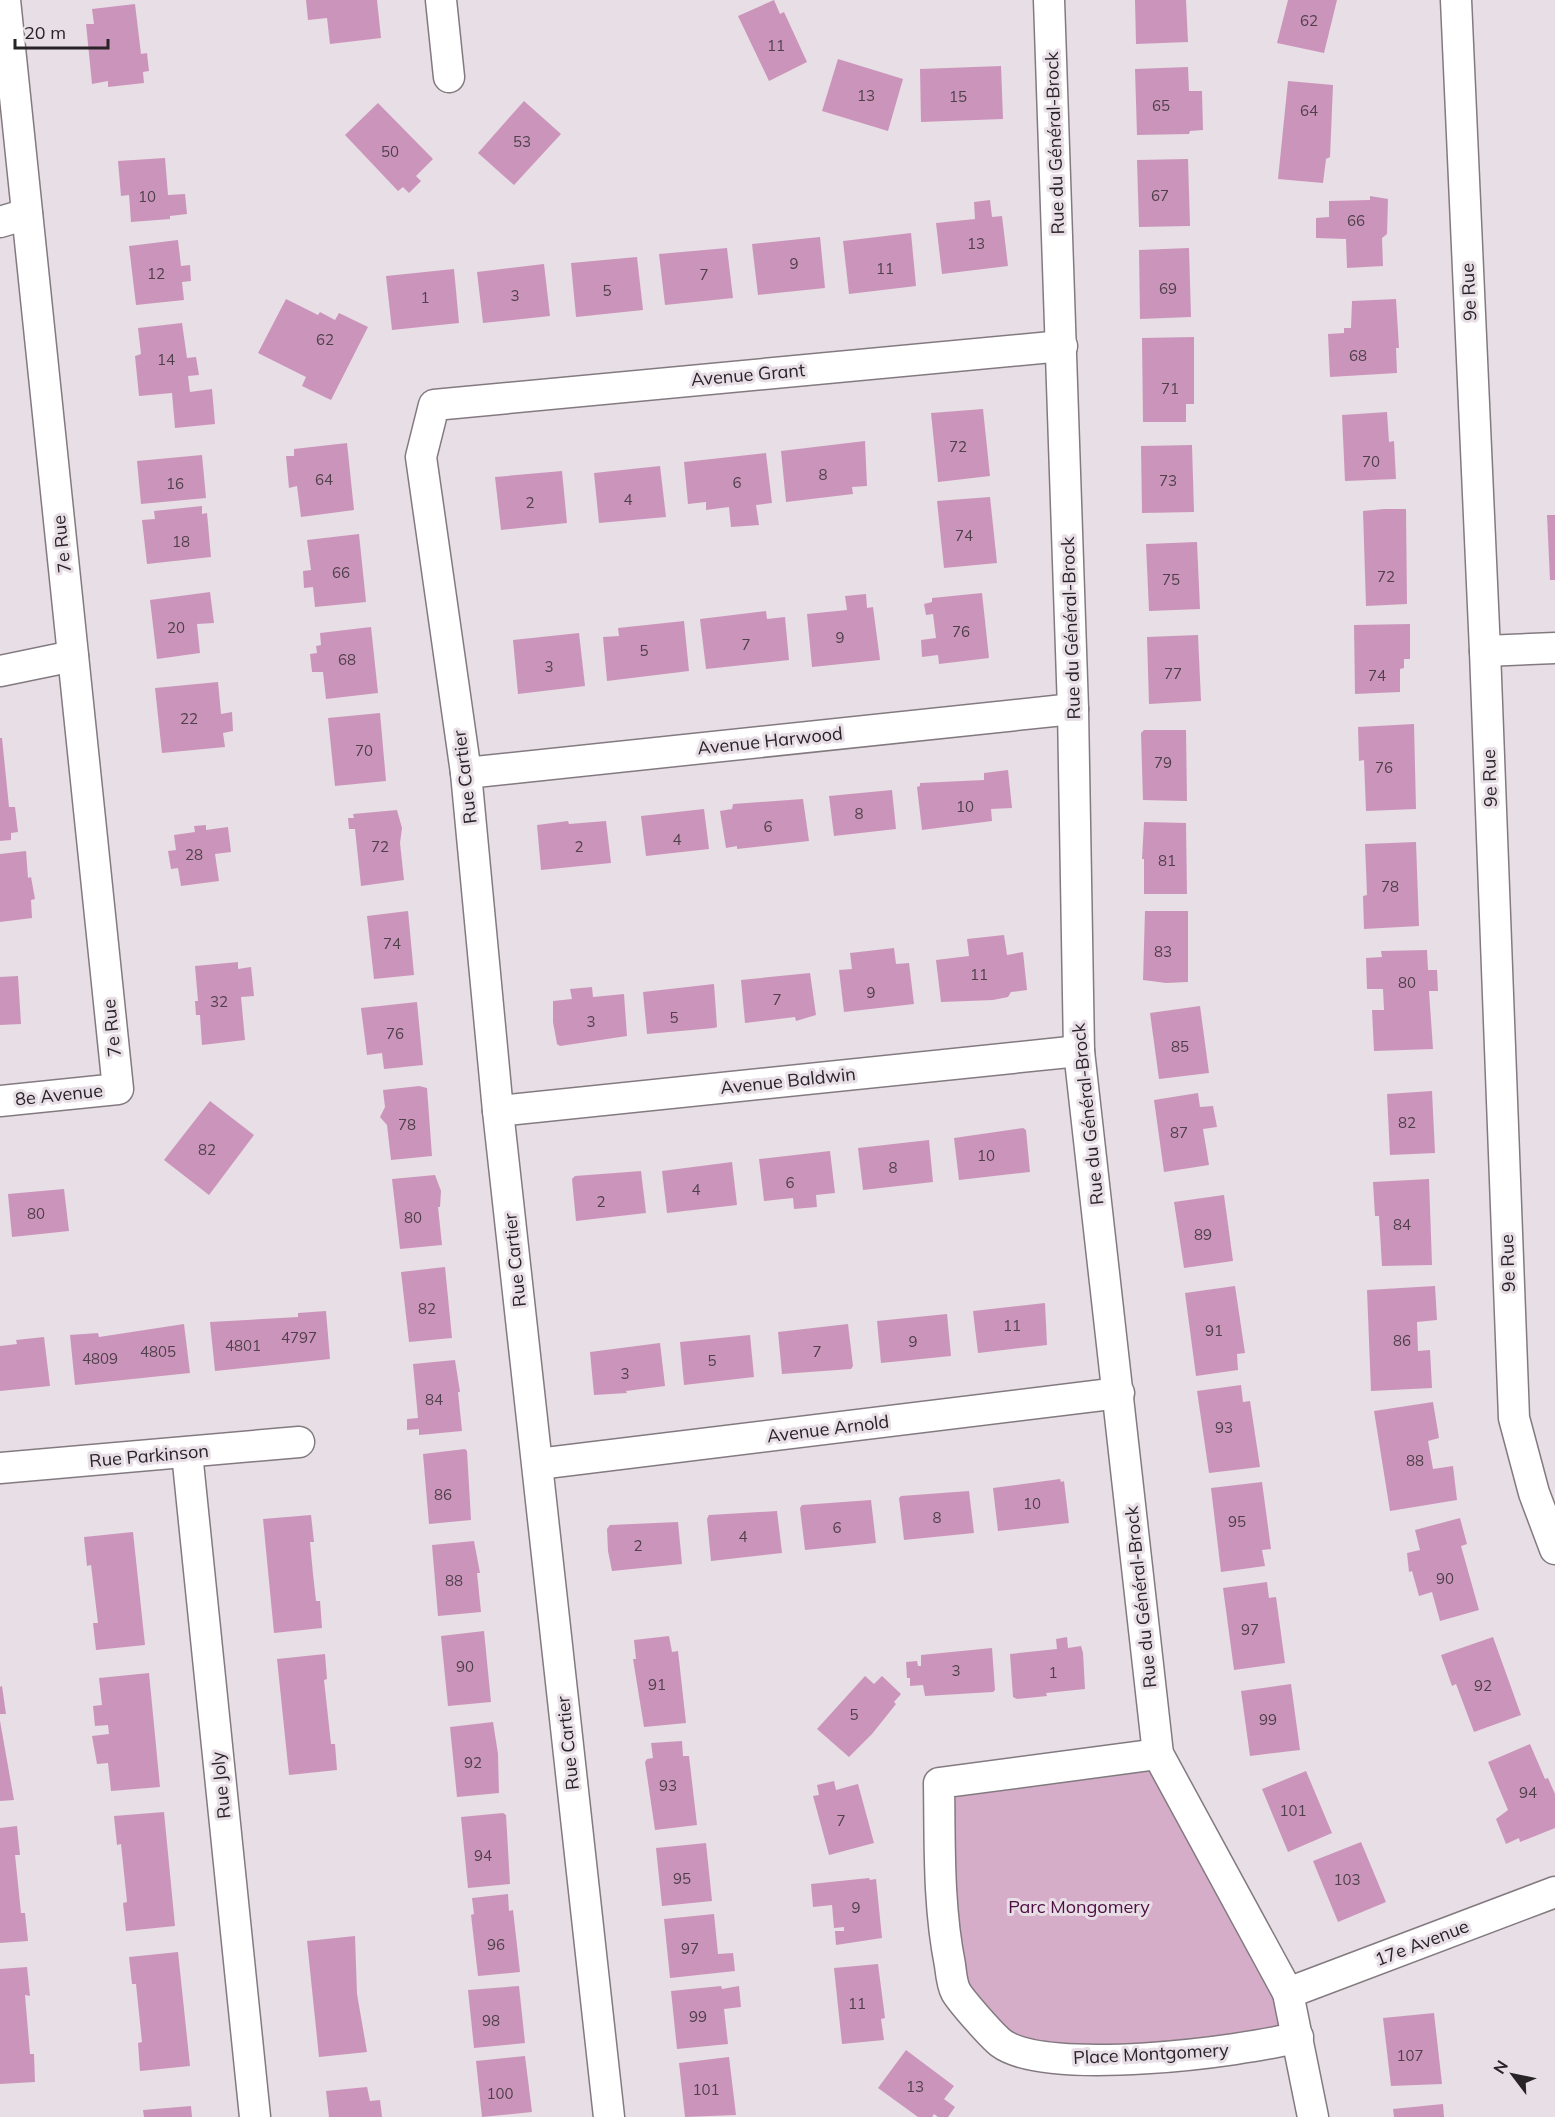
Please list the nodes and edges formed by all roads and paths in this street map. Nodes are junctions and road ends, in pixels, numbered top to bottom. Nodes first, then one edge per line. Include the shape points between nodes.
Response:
1 (5, 0) edge
2 (441, 0) edge
3 (1049, 0) edge
4 (1456, 0) edge
5 (449, 77) dead end
6 (14, 218) edge
7 (1062, 346) junction
8 (434, 405) joint
9 (1555, 648) edge
10 (1485, 651) junction
11 (74, 656) junction
12 (0, 671) edge
13 (1073, 709) junction
14 (466, 773) junction
15 (1079, 1051) junction
16 (118, 1089) joint
17 (0, 1101) edge
18 (498, 1111) junction
19 (1119, 1393) junction
20 (299, 1442) dead end
21 (187, 1453) junction
22 (538, 1464) junction
23 (0, 1468) edge
24 (1555, 1549) edge
25 (1158, 1754) junction
26 (1555, 1892) edge
27 (1288, 1993) junction
28 (1298, 2037) junction
29 (255, 2117) edge
30 (609, 2117) edge
31 (1313, 2117) edge

1 - 6 street, 7e Rue
2 - 5 street
3 - 7 street, Rue du Général-Brock
4 - 10 street, 9e Rue
6 - 11 street, 7e Rue
7 - 8 street, Avenue Grant
7 - 13 street, Rue du Général-Brock
8 - 14 street, Rue Cartier via 422,457
9 - 10 street
10 - 24 street, 9e Rue via 1514,1418 1533,1492
11 - 12 street
11 - 16 street, 7e Rue
13 - 14 street, Avenue Harwood
13 - 15 street, Rue du Général-Brock
14 - 18 street, Rue Cartier
15 - 18 street, Avenue Baldwin
15 - 19 street, Rue du Général-Brock
16 - 17 street, 8e Avenue
18 - 22 street, Rue Cartier
19 - 22 street, Avenue Arnold
19 - 25 street, Rue du Général-Brock
20 - 21 street, Rue Parkinson
21 - 23 street, Rue Parkinson
21 - 29 street, Rue Joly
22 - 30 street, Rue Cartier
25 - 27 street, Rue du Général-Brock
25 - 28 street, Place Montgomery via 939,1783 942,1926 955,1991 1002,2043 1031,2055 1080,2061 1113,2059 1224,2051
26 - 27 street, 17e Avenue
27 - 28 street, Rue du Général-Brock
28 - 31 street, Rue du Général-Brock

